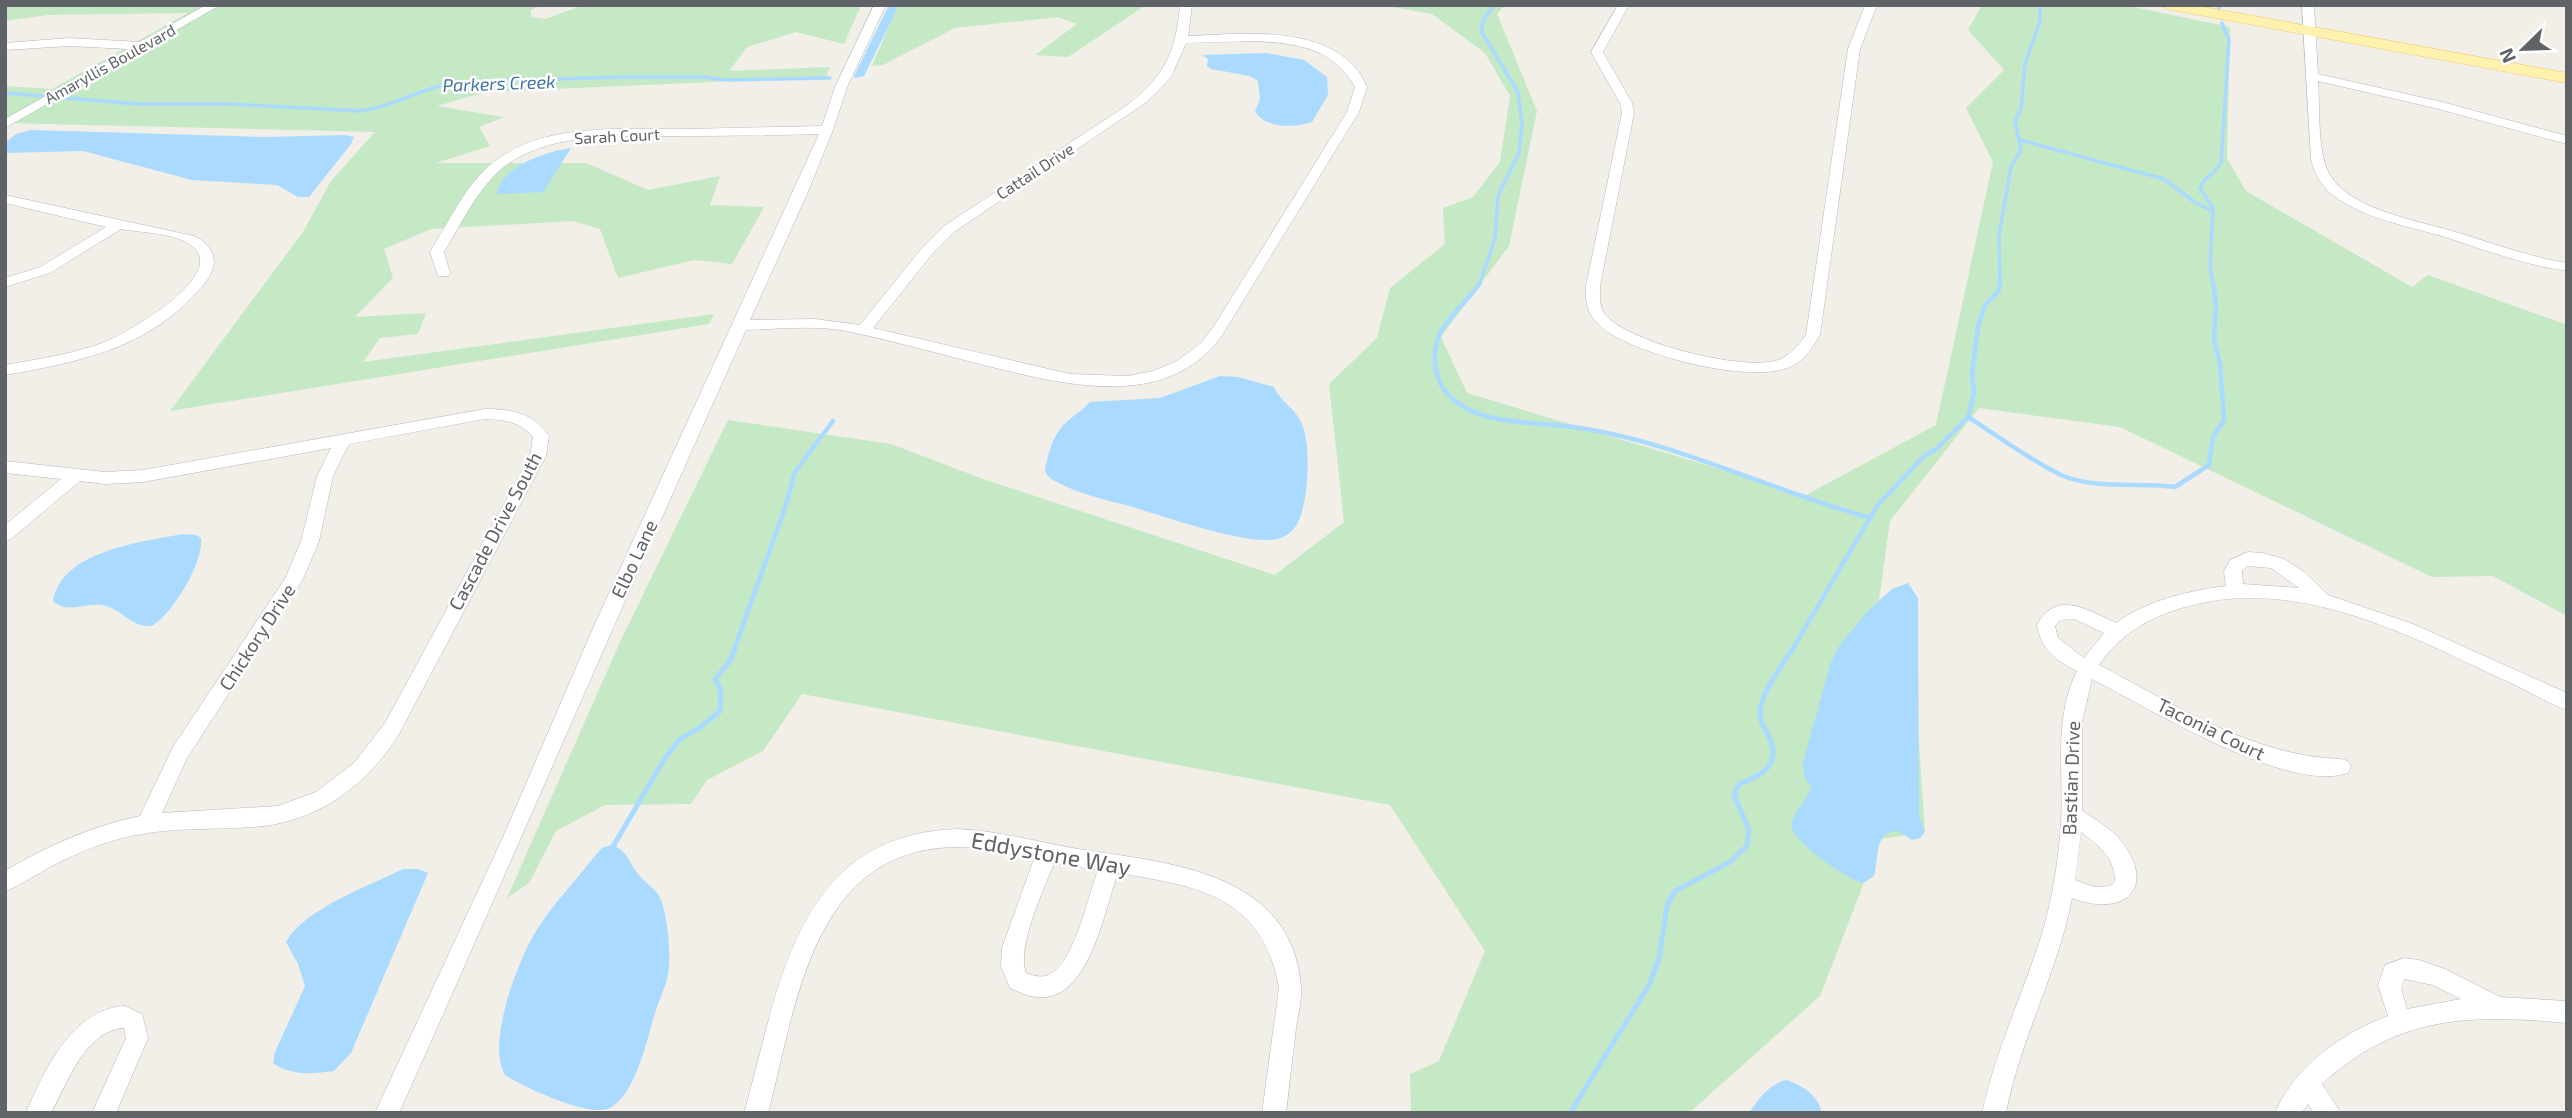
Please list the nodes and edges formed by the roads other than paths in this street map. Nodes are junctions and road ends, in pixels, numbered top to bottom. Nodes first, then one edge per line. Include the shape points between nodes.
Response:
1 (215, 5) edge
2 (880, 5) edge
3 (1186, 5) edge
4 (1624, 5) edge
5 (1871, 5) edge
6 (2167, 5) edge
7 (2308, 5) edge
8 (2311, 32) junction
9 (1183, 40) junction
10 (142, 46) junction
11 (5, 47) edge
12 (2313, 76) junction
13 (2567, 78) edge
14 (5, 124) edge
15 (827, 130) junction
16 (2567, 140) edge
17 (5, 199) edge
18 (118, 225) junction
19 (2567, 267) edge
20 (443, 273) dead end
21 (5, 283) edge
22 (741, 325) junction
23 (863, 331) junction
24 (5, 370) edge
25 (343, 439) junction
26 (5, 467) edge
27 (77, 475) junction
28 (5, 535) edge
29 (2236, 592) junction
30 (2320, 598) junction
31 (2118, 632) junction
32 (2087, 668) junction
33 (2567, 702) edge
34 (2342, 767) dead end
35 (2071, 815) junction
36 (146, 824) junction
37 (1047, 852) junction
38 (1111, 864) junction
39 (5, 882) edge
40 (2063, 885) junction
41 (2496, 1007) junction
42 (2567, 1012) edge
43 (2400, 1021) junction
44 (2307, 1083) junction
45 (38, 1113) edge
46 (104, 1113) edge
47 (387, 1113) edge
48 (756, 1113) edge
49 (1274, 1113) edge
50 (1994, 1113) edge
51 (2287, 1113) edge
52 (2329, 1113) edge

1 - 10 street, Amaryllis Boulevard
2 - 15 street, Elbo Lane via 841,87
3 - 9 street, Cattail Drive
4 - 5 street via 1597,52 1628,113 1593,286 1594,306 1606,323 1632,337 1742,368 1789,361 1813,335 1854,49
6 - 8 main road
7 - 8 street
8 - 12 street
8 - 13 main road
9 - 23 street, Cattail Drive via 1169,72 1130,109 949,229
9 - 23 street via 1272,40 1310,45 1341,58 1361,87 1353,112 1231,312 1206,345 1182,364 1149,376 1091,382
10 - 11 street via 69,42
10 - 14 street, Amaryllis Boulevard
12 - 16 street
12 - 19 street via 2319,168 2340,194 2427,228
15 - 20 street, Sarah Court via 603,134 528,149 488,174 437,252
15 - 22 street, Elbo Lane
17 - 18 street
18 - 21 street via 45,271
18 - 24 street via 194,241 206,254 205,270 174,308 136,336 84,355
22 - 23 street via 815,324
22 - 47 street, Elbo Lane
25 - 27 street, Cascade Drive South via 143,476
25 - 36 street, Chickory Drive via 325,476 310,541 297,572 180,753
25 - 36 street, Cascade Drive South via 460,417 502,414 536,428 541,446 397,716 363,768 326,797 280,815
26 - 27 street, Cascade Drive South
27 - 28 street
29 - 30 street, Bastian Drive
29 - 30 street via 2234,567 2246,559 2257,559 2282,565
29 - 31 street, Bastian Drive via 2173,603
30 - 33 street, Bastian Drive via 2363,610
31 - 32 street, Bastian Drive
31 - 32 street, Taconia Court via 2076,612 2055,613 2049,618 2049,641
32 - 34 street, Taconia Court via 2262,755 2298,765
32 - 35 street, Bastian Drive via 2071,725
35 - 40 street, Bastian Drive
35 - 40 street via 2115,849 2127,871 2126,882 2122,890 2103,897
36 - 39 street, Cascade Drive South via 84,842
37 - 38 street, Eddystone Way
37 - 38 street via 1013,948 1012,966 1018,981 1033,988 1050,987 1067,976 1078,960
37 - 48 street, Eddystone Way via 971,838 925,840 883,855 844,882 828,900 808,940
38 - 49 street, Eddystone Way via 1189,878 1229,892 1272,932 1290,988
40 - 50 street, Bastian Drive via 2053,934 2003,1071
41 - 42 street
41 - 43 street
41 - 43 street via 2443,978 2409,968 2390,978
43 - 44 street via 2346,1047
44 - 51 street
44 - 52 street
45 - 46 street via 79,1042 107,1020 122,1016 132,1019 137,1038

